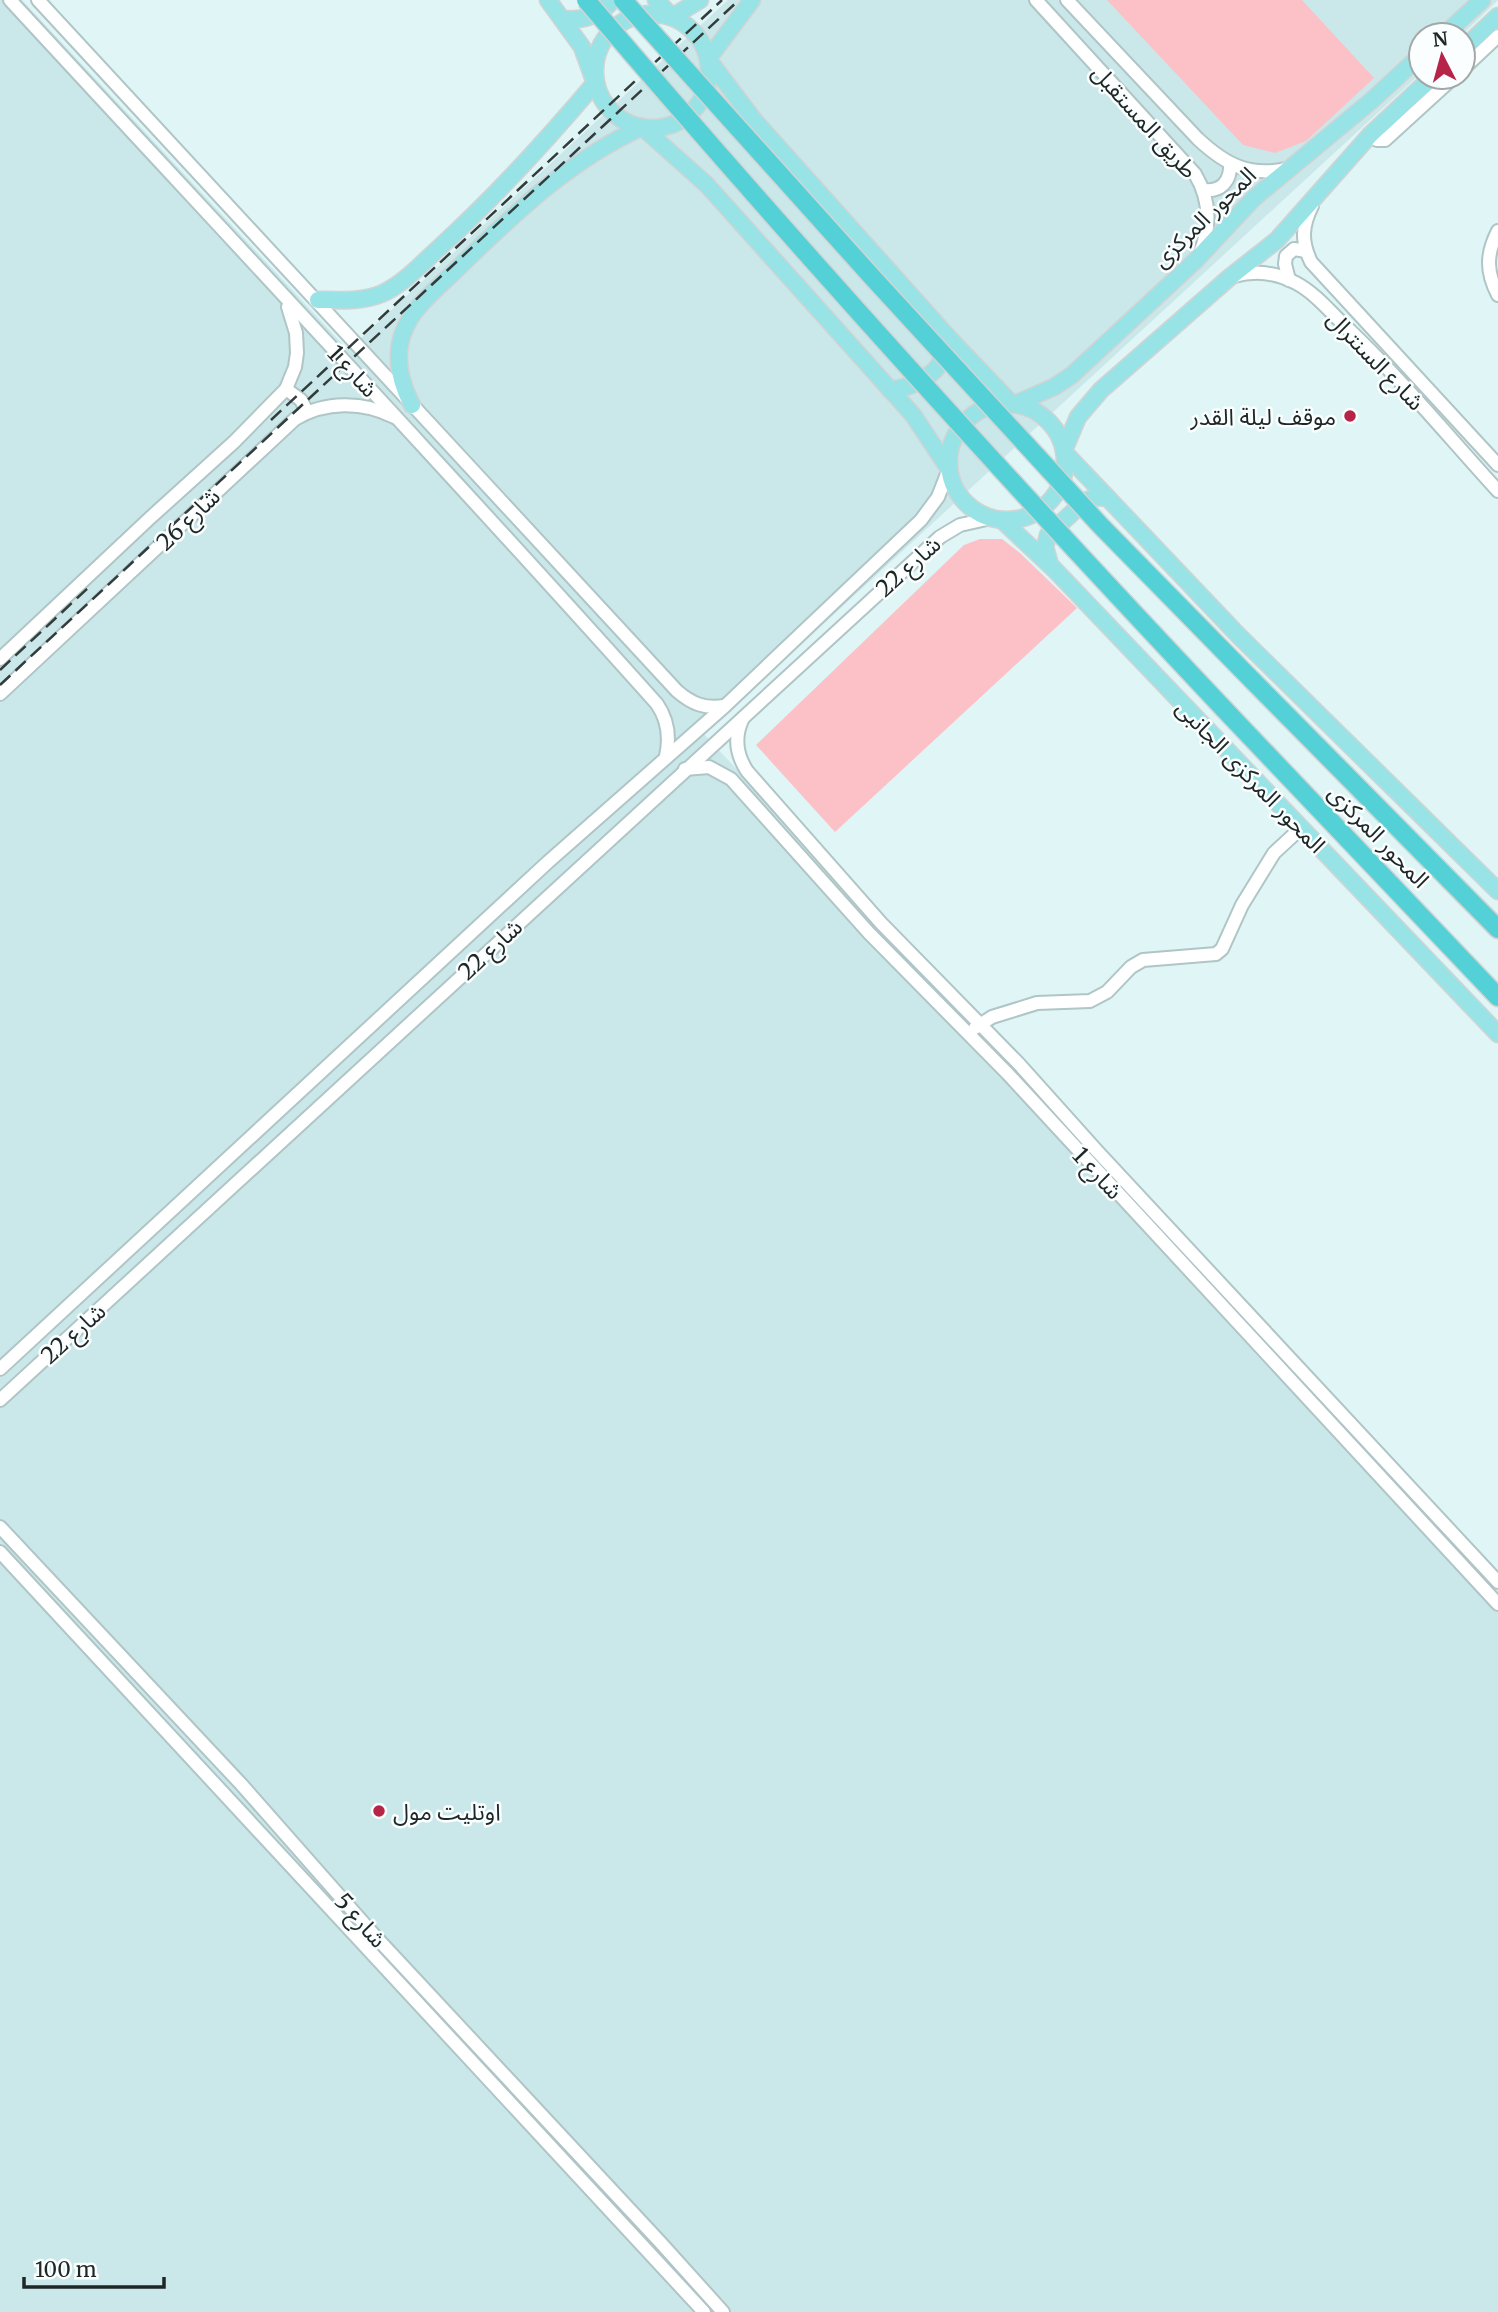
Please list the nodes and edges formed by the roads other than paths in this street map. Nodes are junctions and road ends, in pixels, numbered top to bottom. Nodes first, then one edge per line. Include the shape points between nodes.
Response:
1 (10, 0) edge
2 (38, 0) edge
3 (548, 0) edge
4 (586, 0) edge
5 (613, 0) edge
6 (624, 0) edge
7 (656, 0) edge
8 (700, 0) edge
9 (1036, 0) edge
10 (1067, 0) edge
11 (1482, 0) edge
12 (746, 2) edge
13 (1498, 16) edge
14 (672, 17) junction
15 (562, 19) junction
16 (1459, 21) edge
17 (1477, 36) edge
18 (1498, 37) edge
19 (1477, 56) edge
20 (708, 58) junction
21 (1407, 67) edge
22 (595, 83) junction
23 (1417, 91) edge
24 (1439, 91) edge
25 (642, 127) junction
26 (1370, 135) junction
27 (1230, 164) junction
28 (1294, 167) junction
29 (1204, 190) junction
30 (1319, 192) junction
31 (476, 214) junction
32 (1498, 231) edge
33 (490, 237) junction
34 (1306, 251) junction
35 (1196, 260) junction
36 (1230, 277) junction
37 (1290, 280) junction
38 (1498, 295) edge
39 (284, 297) junction
40 (318, 300) junction
41 (950, 339) junction
42 (1088, 361) junction
43 (1110, 382) junction
44 (286, 389) junction
45 (890, 390) junction
46 (1014, 404) junction
47 (412, 405) junction
48 (307, 412) junction
49 (400, 420) junction
50 (1064, 452) junction
51 (1498, 465) edge
52 (949, 469) junction
53 (1498, 491) edge
54 (1108, 498) junction
55 (996, 519) junction
56 (922, 520) junction
57 (940, 537) junction
58 (1050, 565) junction
59 (563, 566) junction
60 (546, 581) junction
61 (39, 623) junction
62 (57, 641) junction
63 (0, 659) edge
64 (0, 694) edge
65 (725, 706) junction
66 (744, 716) junction
67 (666, 757) junction
68 (684, 769) junction
69 (1301, 828) junction
70 (1498, 891) edge
71 (1498, 929) edge
72 (450, 953) junction
73 (466, 971) junction
74 (1498, 998) edge
75 (981, 1023) junction
76 (968, 1034) junction
77 (1498, 1034) edge
78 (173, 1210) junction
79 (189, 1228) junction
80 (0, 1369) edge
81 (0, 1400) edge
82 (1433, 1512) junction
83 (1422, 1522) junction
84 (0, 1527) edge
85 (0, 1552) edge
86 (1498, 1582) edge
87 (1498, 1604) edge
88 (522, 2095) junction
89 (512, 2105) junction
90 (704, 2312) edge
91 (723, 2312) edge

1 - 39 street, شارع 1
2 - 40 street, شارع 1
3 - 15 main road
4 - 74 highway, المحور المركزى, bridge via 1051,526
5 - 15 main road via 590,18
6 - 71 highway, المحور المركزى, bridge via 1072,494
7 - 14 main road
8 - 14 main road
9 - 29 street, طريق المستقبل via 1168,143
10 - 27 street, طريق المستقبل via 1198,139
11 - 16 main road
12 - 20 main road
13 - 17 main road
14 - 20 main road via 695,33
14 - 22 main road via 643,14 611,30 595,60
15 - 22 main road via 582,47
18 - 19 street
20 - 25 main road via 707,87 692,112 668,126
20 - 41 main road via 754,120
21 - 28 main road, المحور المركزى
22 - 25 main road via 612,112
22 - 31 main road
23 - 26 main road
24 - 26 street via 1385,140
25 - 33 main road via 565,171
25 - 45 main road via 707,185
26 - 30 main road
27 - 28 street, طريق المستقبل via 1266,171
27 - 29 street via 1226,183 1214,191
28 - 35 main road, المحور المركزى via 1240,212
29 - 35 street, طريق المستقبل via 1206,230
30 - 34 street via 1305,221
30 - 36 main road via 1277,240
31 - 33 main road via 476,232
31 - 40 main road via 392,288 359,300
32 - 38 street via 1488,263
33 - 47 main road via 421,304 405,327 398,365
34 - 37 street via 1294,250 1286,257
34 - 51 street, شارع السنترال via 1321,273
35 - 42 main road, المحور المركزى
36 - 37 street, شارع السنترال via 1261,273
36 - 43 main road
37 - 53 street, شارع السنترال via 1362,341
39 - 44 street, شارع 26 via 297,343 295,367
39 - 49 street, شارع 1
40 - 47 street, شارع 1
41 - 45 main road via 947,353 930,376
41 - 46 main road
42 - 43 main road
42 - 46 main road, المحور المركزى via 1054,387
43 - 50 main road via 1078,417
44 - 48 street via 301,400
44 - 61 street, شارع 26
45 - 52 main road
46 - 50 main road via 1043,416 1056,431
46 - 52 main road via 994,405 968,418 952,441
47 - 59 street, شارع 1
48 - 49 street, شارع 26 via 353,405
48 - 62 street, شارع 26
49 - 60 street, شارع 1
50 - 54 main road
50 - 55 main road via 1061,484 1049,502 1032,514
52 - 55 main road via 960,497 974,510
52 - 56 street, شارع 22
54 - 58 main road via 1085,501 1048,535 1045,547
54 - 70 main road via 1238,635
55 - 57 street, شارع 22 via 968,522
55 - 58 main road, المحور المركزى الجانبى
56 - 57 street
56 - 65 street, شارع 22
57 - 66 street, شارع 22
58 - 69 main road, المحور المركزى الجانبى
59 - 60 street
59 - 65 street, شارع 1 via 677,691 704,707
60 - 67 street, شارع 1 via 662,712
61 - 62 street
61 - 63 street, شارع 26
62 - 64 street, شارع 26
65 - 67 street, شارع 22
66 - 68 street, شارع 22
66 - 75 street, شارع 1 via 737,745 747,771 881,923
67 - 72 street, شارع 22
68 - 73 street, شارع 22
68 - 76 street, شارع 1 via 709,767 731,779 869,933
69 - 75 street via 1274,853 1216,954 1143,960 1090,1001 1037,1003
69 - 77 main road, المحور المركزى الجانبى
72 - 73 street
72 - 78 street, شارع 22
73 - 79 street, شارع 22
75 - 76 street
75 - 82 street, شارع 1
76 - 83 street, شارع 1
78 - 79 street
78 - 80 street, شارع 22
79 - 81 street, شارع 22
82 - 83 street
82 - 86 street, شارع 1
83 - 87 street, شارع 1
84 - 88 street, شارع 5 via 241,1784
85 - 89 street, شارع 5
88 - 89 street
88 - 91 street, شارع 5
89 - 90 street, شارع 5

